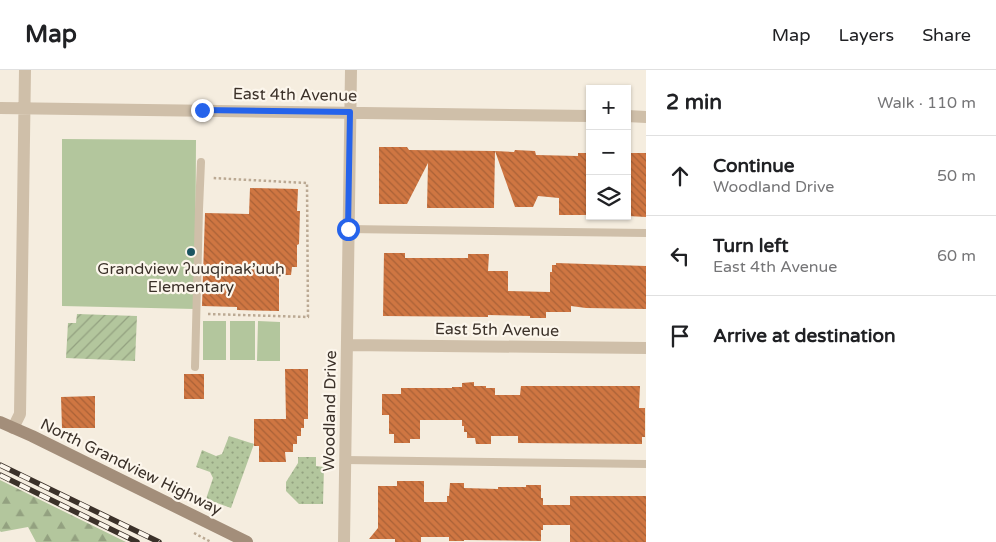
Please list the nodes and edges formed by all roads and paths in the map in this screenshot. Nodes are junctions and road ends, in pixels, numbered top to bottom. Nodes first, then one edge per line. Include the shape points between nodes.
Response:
1 (25, 70) edge
2 (351, 70) edge
3 (0, 108) edge
4 (25, 108) junction
5 (350, 112) junction
6 (586, 116) edge
7 (631, 116) edge
8 (646, 117) edge
9 (201, 162) dead end
10 (200, 178) junction
11 (348, 229) junction
12 (646, 232) edge
13 (196, 313) junction
14 (347, 345) junction
15 (646, 348) edge
16 (195, 367) dead end
17 (0, 422) edge
18 (13, 428) junction
19 (345, 460) junction
20 (646, 464) edge
21 (248, 542) edge
22 (344, 542) edge

1 - 4 street
2 - 5 street, Woodland Drive
3 - 4 street, East 4th Avenue
4 - 5 street, East 4th Avenue
4 - 18 street via 20,414
5 - 6 street, East 4th Avenue
5 - 11 street, Woodland Drive
7 - 8 street
9 - 10 lane
10 - 13 lane
10 - 13 path via 307,183 308,317
11 - 12 lane
11 - 14 street, Woodland Drive
13 - 16 lane
14 - 15 street, East 5th Avenue
14 - 19 street, Woodland Drive
17 - 18 street, North Grandview Highway
18 - 21 street, North Grandview Highway
19 - 20 lane
19 - 22 street, Woodland Drive

